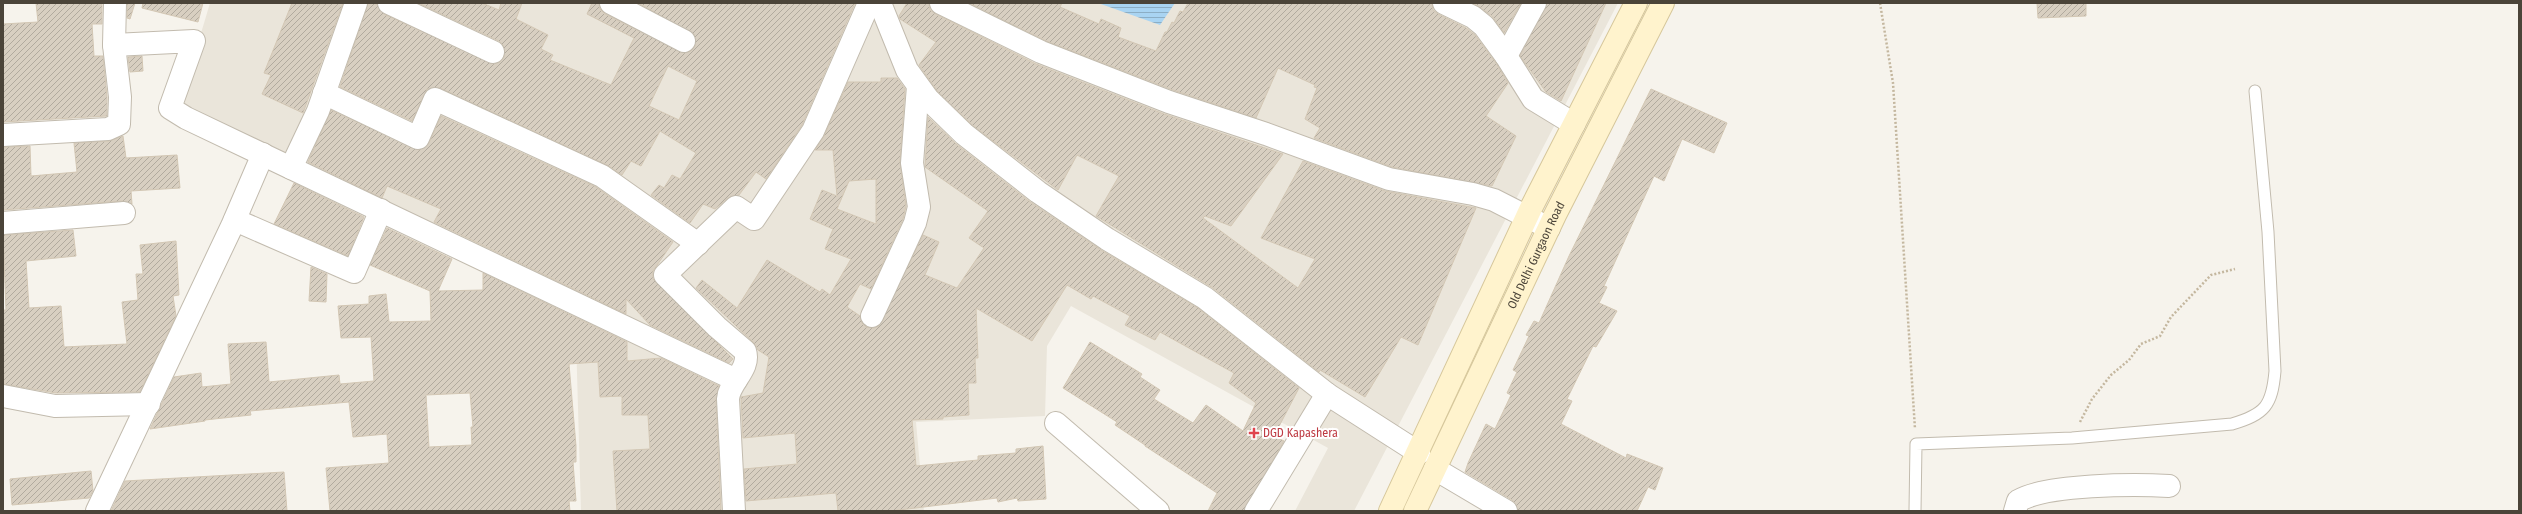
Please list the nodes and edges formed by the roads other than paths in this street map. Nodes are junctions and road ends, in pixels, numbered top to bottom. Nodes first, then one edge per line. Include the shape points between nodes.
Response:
1 (115, 3) edge
2 (356, 3) edge
3 (389, 3) edge
4 (611, 3) edge
5 (869, 3) edge
6 (880, 3) edge
7 (941, 3) edge
8 (1444, 3) edge
9 (1535, 3) edge
10 (1636, 3) edge
11 (1663, 3) edge
12 (684, 41) dead end
13 (114, 45) junction
14 (493, 52) dead end
15 (1506, 56) junction
16 (918, 86) junction
17 (2255, 91) dead end
18 (324, 93) junction
19 (1574, 124) junction
20 (3, 135) edge
21 (263, 154) junction
22 (291, 168) junction
23 (381, 210) junction
24 (124, 213) dead end
25 (1528, 215) junction
26 (235, 220) junction
27 (3, 223) edge
28 (1549, 228) junction
29 (698, 244) junction
30 (872, 316) dead end
31 (736, 380) junction
32 (1327, 394) junction
33 (3, 396) edge
34 (149, 404) junction
35 (1056, 423) dead end
36 (1419, 453) junction
37 (1435, 470) junction
38 (2169, 486) dead end
39 (1417, 510) edge
40 (97, 511) edge
41 (734, 511) edge
42 (1158, 511) edge
43 (1256, 511) edge
44 (1390, 511) edge
45 (1506, 511) edge
46 (1915, 511) edge
47 (2016, 511) edge

1 - 13 street
2 - 18 street
3 - 14 street
4 - 12 street
5 - 29 street via 813,131 754,219 736,207
6 - 16 street via 895,46
7 - 25 street via 1041,52 1169,102 1389,179 1473,194
8 - 15 street via 1473,17 1484,26
9 - 15 street
10 - 19 main road, Old Delhi Gurgaon Road
11 - 28 main road, Old Delhi Gurgaon Road
13 - 20 street via 120,97 118,124 115,127
13 - 21 street via 194,41 170,108
15 - 19 street via 1533,99
16 - 30 street via 912,163 919,207 915,223
16 - 32 street via 955,127 1038,192 1205,298
17 - 46 lane via 2268,232 2275,371 2273,393 2266,408 2252,418 2232,424 2072,438 1916,444
18 - 22 street
18 - 29 street via 418,138 436,99 602,176
19 - 25 main road, Old Delhi Gurgaon Road
21 - 22 street
21 - 26 street
22 - 23 street
23 - 26 street via 354,272
23 - 31 street
24 - 27 street
25 - 28 street
25 - 36 main road, Old Delhi Gurgaon Road
26 - 34 street
28 - 37 main road, Old Delhi Gurgaon Road
29 - 31 street via 665,275 745,351 746,361
31 - 41 street via 728,391
32 - 36 street
32 - 43 street
33 - 34 street via 55,406
34 - 40 street
35 - 42 street
36 - 44 main road, Old Delhi Gurgaon Road
37 - 39 main road, Old Delhi Gurgaon Road
37 - 45 street
38 - 47 street via 2144,484 2039,492 2018,501

